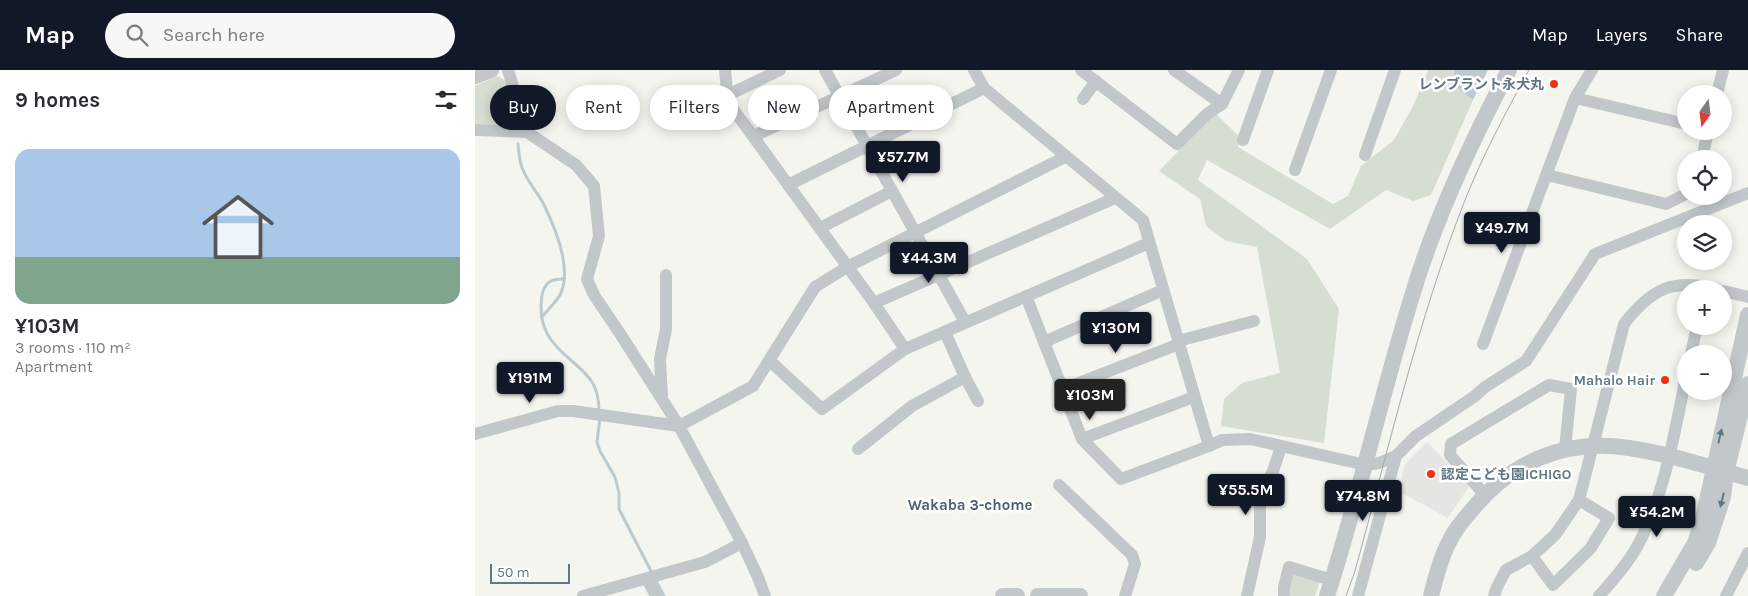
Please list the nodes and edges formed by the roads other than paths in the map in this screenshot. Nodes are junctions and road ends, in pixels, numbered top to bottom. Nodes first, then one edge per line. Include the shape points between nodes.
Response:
1 (491, 70) edge
2 (508, 70) edge
3 (725, 70) edge
4 (780, 70) edge
5 (825, 70) edge
6 (896, 70) edge
7 (974, 70) edge
8 (1081, 70) edge
9 (1174, 70) edge
10 (1239, 70) edge
11 (1268, 70) edge
12 (1331, 70) edge
13 (1395, 70) edge
14 (1509, 70) edge
15 (1592, 70) edge
16 (1723, 70) edge
17 (475, 76) edge
18 (1096, 82) junction
19 (727, 85) edge
20 (834, 85) edge
21 (864, 85) edge
22 (1719, 85) edge
23 (984, 88) junction
24 (738, 90) edge
25 (1575, 98) junction
26 (1083, 99) dead end
27 (829, 101) edge
28 (1221, 104) junction
29 (738, 115) edge
30 (1677, 122) edge
31 (475, 130) edge
32 (859, 130) edge
33 (527, 132) junction
34 (755, 136) junction
35 (1243, 140) dead end
36 (867, 145) junction
37 (1365, 155) dead end
38 (1065, 156) junction
39 (1295, 170) dead end
40 (1547, 175) junction
41 (788, 185) junction
42 (892, 192) junction
43 (1748, 193) edge
44 (1115, 198) junction
45 (1677, 198) edge
46 (820, 228) junction
47 (915, 233) junction
48 (1149, 243) junction
49 (847, 267) junction
50 (666, 275) dead end
51 (940, 275) junction
52 (1677, 284) edge
53 (1163, 290) junction
54 (1732, 292) edge
55 (1026, 296) junction
56 (1748, 296) edge
57 (875, 303) junction
58 (1748, 315) edge
59 (1254, 321) dead end
60 (965, 322) junction
61 (945, 332) junction
62 (1044, 342) junction
63 (1178, 343) junction
64 (1483, 344) dead end
65 (905, 349) junction
66 (770, 361) junction
67 (965, 377) junction
68 (1748, 384) edge
69 (1063, 389) junction
70 (1194, 397) junction
71 (662, 400) junction
72 (1681, 400) edge
73 (978, 401) dead end
74 (679, 426) junction
75 (475, 434) edge
76 (1082, 439) junction
77 (1209, 446) junction
78 (1594, 446) junction
79 (1281, 447) junction
80 (857, 449) dead end
81 (1565, 449) junction
82 (1395, 456) junction
83 (1669, 457) junction
84 (1365, 465) junction
85 (1719, 470) junction
86 (1748, 478) edge
87 (1059, 485) dead end
88 (1484, 494) junction
89 (1579, 500) junction
90 (742, 543) junction
91 (1748, 553) edge
92 (1532, 556) junction
93 (647, 579) junction
94 (1329, 588) edge
95 (583, 596) edge
96 (656, 596) edge
97 (765, 596) edge
98 (1003, 596) edge
99 (1017, 596) edge
100 (1039, 596) edge
101 (1080, 596) edge
102 (1125, 596) edge
103 (1247, 596) edge
104 (1284, 596) edge
105 (1358, 596) edge
106 (1431, 596) edge
107 (1494, 596) edge
108 (1599, 596) edge
109 (1664, 596) edge
110 (1671, 596) edge
111 (1726, 596) edge

1 - 17 street
2 - 33 street
3 - 19 street
4 - 24 street
5 - 20 street
6 - 21 street
7 - 23 street
8 - 18 street
9 - 28 street
10 - 28 street
11 - 35 street
12 - 39 street
13 - 37 street
14 - 84 street via 1480,124 1431,242 1412,295
15 - 25 street
16 - 22 street
18 - 26 street
18 - 28 street via 1177,144
23 - 36 street
23 - 38 street
25 - 30 street
25 - 40 street
27 - 34 street
29 - 34 street
31 - 33 street
32 - 36 street
33 - 71 street via 576,165 594,186 599,236 587,279
34 - 41 street
36 - 41 street
36 - 42 street
38 - 44 street
38 - 47 street
40 - 45 street via 1666,204
40 - 64 street
41 - 46 street
42 - 46 street
42 - 47 street
43 - 82 street via 1595,254 1526,361 1416,436
44 - 48 street via 1143,220
44 - 51 street
46 - 49 street
47 - 49 street
47 - 51 street
48 - 53 street
48 - 55 street
49 - 57 street
49 - 66 street via 815,287
50 - 71 street via 666,329 660,359
51 - 57 street
51 - 60 street
52 - 78 street via 1649,297 1624,324
53 - 62 street
53 - 63 street
54 - 56 street
55 - 60 street
55 - 62 street
57 - 65 street
85 -> 58 street
59 - 63 street
60 - 61 street
61 - 65 street
61 - 67 street
62 - 69 street
63 - 69 street
63 - 70 street
65 - 66 street via 822,410
66 - 74 street via 753,386
67 - 73 street
67 - 80 street via 912,406
68 - 85 street
69 - 76 street
70 - 76 street
70 - 77 street
71 - 74 street
72 - 83 street
74 - 75 street via 558,411
74 - 90 street
76 - 77 street via 1121,479
77 - 79 street via 1222,440 1249,439
78 - 81 street
78 - 83 street via 1628,448
78 - 89 street
79 - 84 street
79 - 103 street via 1260,497 1260,537
81 - 88 street via 1510,472
81 - 88 street via 1571,389 1549,385 1451,444 1450,455
82 - 84 street
82 - 105 street
83 - 85 street
83 - 108 street via 1653,513 1642,538 1622,570
84 - 94 street
85 - 86 street
85 - 109 street via 1695,543
85 -> 110 street via 1723,497 1708,543
87 - 102 street via 1133,555 1135,564
88 - 106 street via 1450,540 1439,564
89 - 92 street via 1555,535
89 - 92 street via 1609,518 1590,549 1553,585
90 - 93 street via 705,562
90 - 97 street
91 - 111 street
92 - 107 street via 1506,570
93 - 95 street
93 - 96 street
94 - 104 street via 1289,567
98 - 99 street
100 - 101 street

